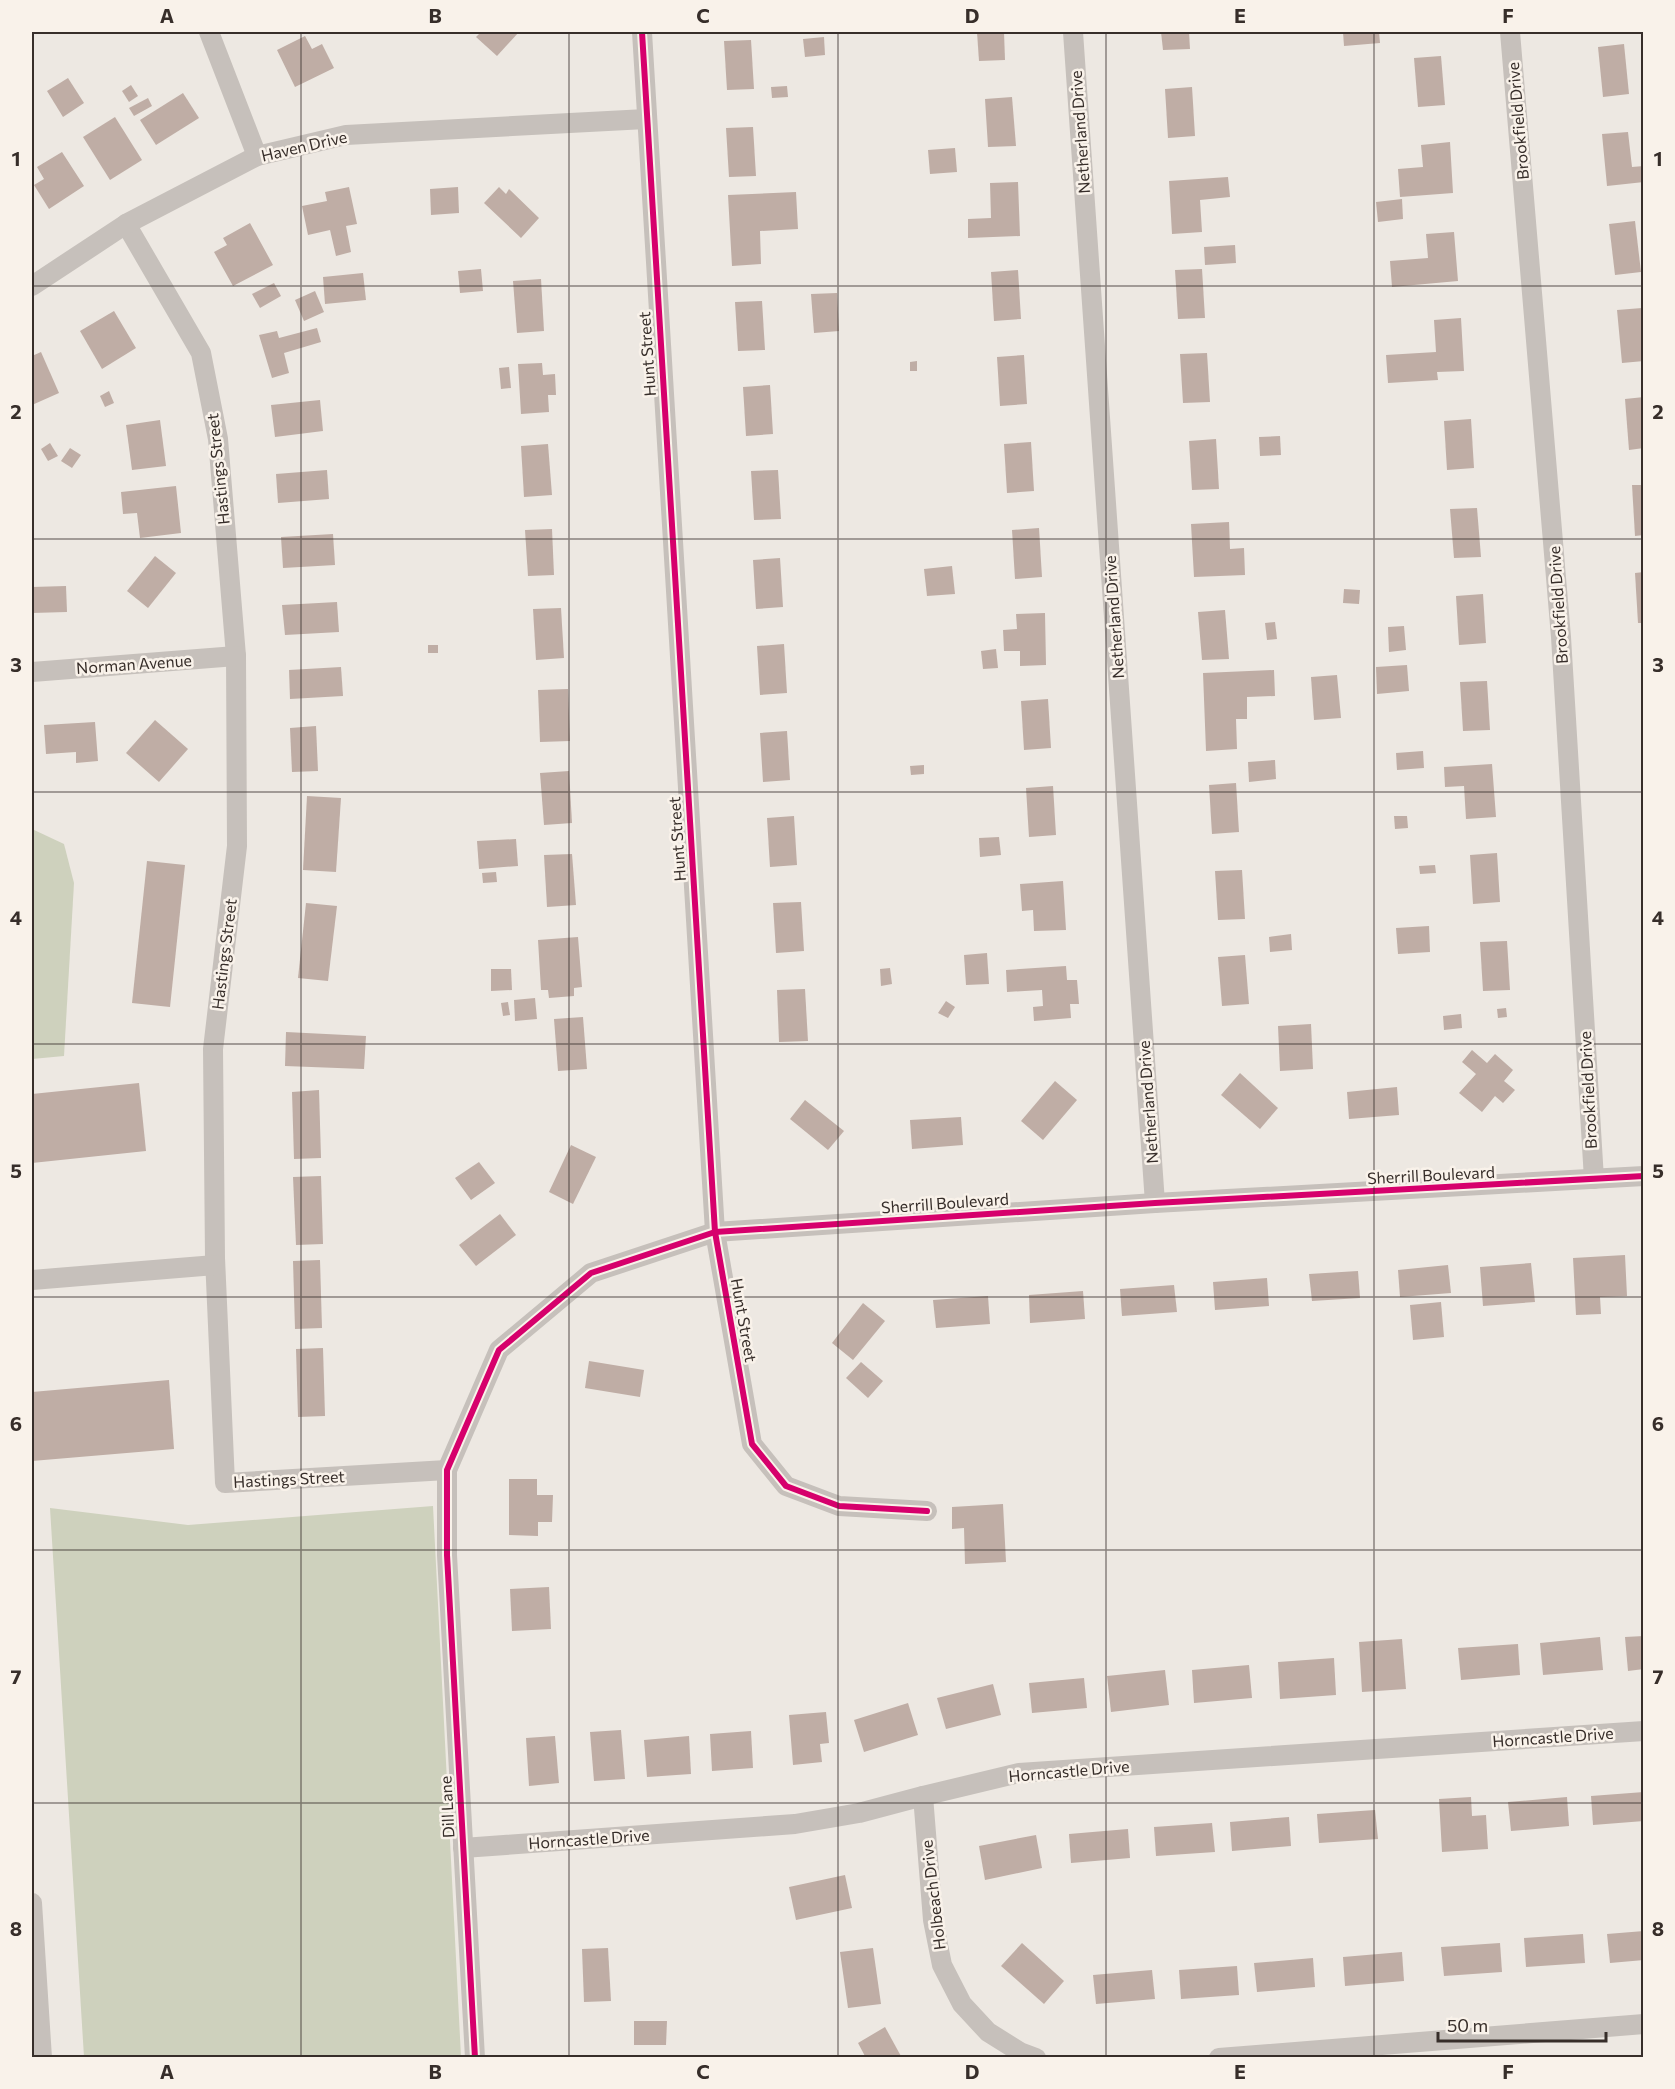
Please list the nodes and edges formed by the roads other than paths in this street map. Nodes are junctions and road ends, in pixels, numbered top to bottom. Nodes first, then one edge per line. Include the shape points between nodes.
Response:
1 (209, 32) edge
2 (642, 32) edge
3 (1073, 32) edge
4 (1510, 32) edge
5 (646, 119) junction
6 (257, 156) junction
7 (126, 224) junction
8 (32, 286) edge
9 (236, 656) junction
10 (32, 672) edge
11 (1644, 1176) edge
12 (1594, 1179) junction
13 (1155, 1203) junction
14 (715, 1232) junction
15 (215, 1265) junction
16 (32, 1280) edge
17 (447, 1470) junction
18 (927, 1512) dead end
19 (447, 1555) joint
20 (1644, 1731) edge
21 (923, 1796) junction
22 (463, 1848) junction
23 (32, 1903) edge
24 (1644, 2024) edge
25 (42, 2058) edge
26 (475, 2058) edge
27 (1036, 2058) edge
28 (1219, 2058) edge

1 - 6 street
2 - 5 street, Hunt Street
3 - 13 street, Netherland Drive
4 - 12 street, Brookfield Drive via 1561,637
5 - 6 street, Haven Drive via 346,135
5 - 14 street, Hunt Street
6 - 7 street, Haven Drive
7 - 8 street, Haven Drive
7 - 9 street, Hastings Street via 201,354 218,439
9 - 10 street, Norman Avenue
9 - 15 street, Hastings Street via 237,846 213,1049
11 - 12 street, Sherrill Boulevard
12 - 13 street, Sherrill Boulevard
13 - 14 street, Sherrill Boulevard
14 - 17 street, Sherrill Boulevard via 591,1273 499,1350
14 - 18 street, Hunt Street via 752,1444 786,1486 839,1506
15 - 16 street
15 - 17 street, Hastings Street via 225,1483
17 - 19 street, Sherrill Boulevard
19 - 22 street, Dill Lane
20 - 21 street, Horncastle Drive via 1019,1773
21 - 22 street, Horncastle Drive via 795,1824
21 - 27 street, Holbeach Drive via 933,1920 942,1965 962,2004 988,2032
22 - 26 street, Dill Lane
23 - 25 street
24 - 28 street

